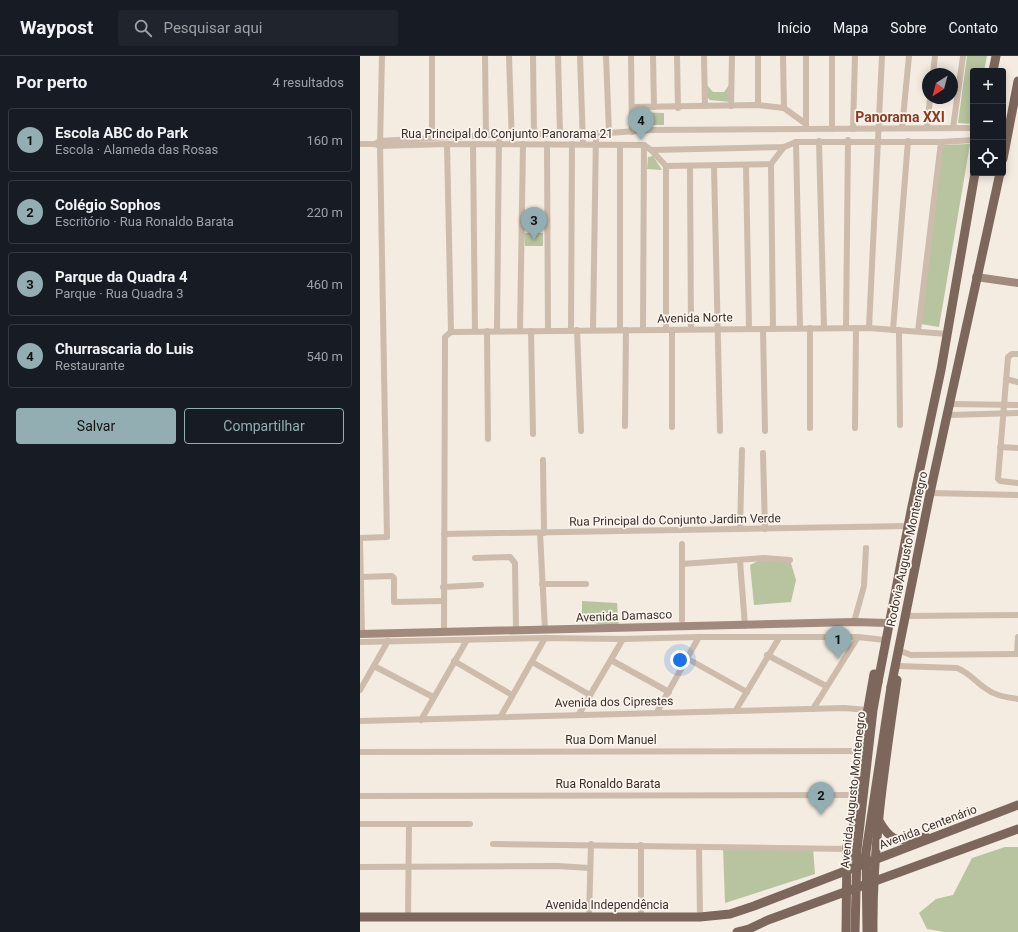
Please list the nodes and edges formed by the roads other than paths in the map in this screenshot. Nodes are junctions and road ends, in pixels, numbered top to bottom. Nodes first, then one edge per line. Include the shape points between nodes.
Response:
1 (382, 56) edge
2 (432, 56) edge
3 (485, 56) edge
4 (509, 56) edge
5 (533, 56) edge
6 (558, 56) edge
7 (580, 56) edge
8 (606, 56) edge
9 (631, 56) edge
10 (653, 56) edge
11 (677, 56) edge
12 (704, 56) edge
13 (732, 56) edge
14 (758, 56) edge
15 (783, 56) edge
16 (806, 56) edge
17 (832, 56) edge
18 (855, 56) edge
19 (882, 56) edge
20 (909, 56) edge
21 (935, 56) edge
22 (963, 56) edge
23 (996, 56) edge
24 (934, 68) edge
25 (994, 68) edge
26 (1018, 81) edge
27 (929, 104) edge
28 (758, 105) junction
29 (705, 106) junction
30 (731, 106) junction
31 (632, 107) junction
32 (654, 107) junction
33 (678, 108) junction
34 (784, 108) junction
35 (806, 127) junction
36 (878, 128) junction
37 (902, 128) junction
38 (927, 128) junction
39 (954, 128) junction
40 (970, 128) edge
41 (832, 129) junction
42 (853, 129) junction
43 (632, 132) junction
44 (583, 133) junction
45 (609, 133) junction
46 (511, 134) junction
47 (534, 134) junction
48 (560, 134) junction
49 (596, 134) junction
50 (486, 135) junction
51 (499, 135) junction
52 (432, 138) junction
53 (848, 140) junction
54 (877, 140) junction
55 (970, 140) edge
56 (819, 141) junction
57 (908, 141) junction
58 (796, 142) junction
59 (941, 142) junction
60 (378, 143) junction
61 (1006, 143) edge
62 (360, 144) edge
63 (447, 144) junction
64 (499, 144) junction
65 (512, 144) junction
66 (523, 144) junction
67 (547, 144) junction
68 (572, 144) junction
69 (583, 144) junction
70 (596, 144) junction
71 (473, 145) junction
72 (620, 145) junction
73 (644, 145) junction
74 (784, 147) junction
75 (650, 150) junction
76 (771, 164) junction
77 (666, 166) junction
78 (714, 166) junction
79 (746, 166) junction
80 (690, 167) junction
81 (974, 176) edge
82 (999, 176) edge
83 (976, 277) junction
84 (1018, 283) edge
85 (800, 328) junction
86 (810, 328) junction
87 (824, 328) junction
88 (846, 328) junction
89 (856, 328) junction
90 (869, 328) junction
91 (691, 329) junction
92 (717, 329) junction
93 (749, 329) junction
94 (763, 329) junction
95 (773, 329) junction
96 (574, 330) junction
97 (593, 330) junction
98 (623, 330) junction
99 (643, 330) junction
100 (669, 330) junction
101 (896, 330) junction
102 (475, 331) junction
103 (487, 331) junction
104 (497, 331) junction
105 (520, 331) junction
106 (531, 331) junction
107 (548, 331) junction
108 (918, 331) junction
109 (451, 332) junction
110 (947, 334) junction
111 (1018, 354) edge
112 (1006, 380) junction
113 (1018, 382) edge
114 (951, 404) junction
115 (1004, 405) junction
116 (1018, 406) edge
117 (1003, 412) junction
118 (1018, 413) edge
119 (948, 415) junction
120 (900, 425) dead end
121 (625, 426) dead end
122 (672, 427) dead end
123 (810, 428) dead end
124 (855, 428) dead end
125 (720, 430) dead end
126 (581, 431) dead end
127 (765, 431) dead end
128 (533, 434) dead end
129 (488, 439) dead end
130 (1000, 447) junction
131 (1018, 448) edge
132 (742, 450) dead end
133 (763, 453) dead end
134 (543, 460) dead end
135 (1018, 483) edge
136 (930, 493) junction
137 (1018, 495) edge
138 (908, 526) junction
139 (740, 529) junction
140 (765, 529) junction
141 (542, 533) junction
142 (444, 534) junction
143 (360, 538) edge
144 (682, 544) dead end
145 (866, 548) dead end
146 (475, 558) dead end
147 (740, 560) junction
148 (790, 560) dead end
149 (682, 564) junction
150 (361, 577) edge
151 (542, 584) junction
152 (586, 584) dead end
153 (481, 585) dead end
154 (443, 587) junction
155 (443, 601) junction
156 (906, 616) junction
157 (1018, 616) edge
158 (682, 620) dead end
159 (854, 622) junction
160 (888, 623) junction
161 (745, 626) junction
162 (516, 630) junction
163 (444, 631) junction
164 (545, 634) junction
165 (361, 637) edge
166 (699, 637) junction
167 (858, 637) junction
168 (1018, 637) edge
169 (779, 638) junction
170 (624, 639) junction
171 (467, 640) junction
172 (885, 640) junction
173 (388, 641) junction
174 (898, 650) junction
175 (884, 651) junction
176 (958, 654) junction
177 (1018, 654) edge
178 (767, 655) junction
179 (911, 655) junction
180 (688, 659) junction
181 (611, 660) junction
182 (454, 661) junction
183 (532, 662) junction
184 (896, 665) junction
185 (374, 666) junction
186 (910, 667) junction
187 (957, 668) junction
188 (826, 686) junction
189 (360, 690) edge
190 (669, 692) junction
191 (747, 692) junction
192 (512, 695) junction
193 (590, 695) junction
194 (434, 697) junction
195 (1018, 699) edge
196 (813, 708) junction
197 (736, 710) junction
198 (868, 710) junction
199 (657, 712) junction
200 (579, 714) junction
201 (501, 716) junction
202 (421, 720) junction
203 (360, 721) edge
204 (862, 751) junction
205 (360, 752) edge
206 (360, 796) edge
207 (856, 799) junction
208 (1018, 805) edge
209 (360, 824) edge
210 (409, 824) junction
211 (470, 824) dead end
212 (878, 825) junction
213 (1018, 829) edge
214 (938, 836) junction
215 (493, 844) dead end
216 (591, 844) junction
217 (641, 845) junction
218 (699, 847) junction
219 (847, 849) junction
220 (875, 861) junction
221 (408, 866) junction
222 (360, 867) edge
223 (590, 868) junction
224 (846, 870) junction
225 (893, 876) junction
226 (874, 883) junction
227 (846, 892) junction
228 (873, 898) junction
229 (873, 910) junction
230 (589, 916) junction
231 (360, 917) edge
232 (408, 917) junction
233 (641, 917) junction
234 (700, 917) junction
235 (847, 918) junction
236 (749, 931) edge
237 (737, 932) edge
238 (846, 932) edge
239 (855, 932) edge
240 (867, 932) edge
241 (873, 932) edge

1 - 60 street
2 - 52 street
3 - 50 street
4 - 46 street
5 - 47 street
6 - 48 street
7 - 44 street
8 - 45 street
9 - 31 street
10 - 32 street
11 - 33 street
12 - 29 street
13 - 30 street
14 - 28 street
15 - 34 street
16 - 35 street
17 - 41 street
18 - 42 street
19 - 36 street
20 - 37 street
21 - 24 street
22 - 39 street
23 - 25 main road
26 - 61 main road
27 - 38 street
28 - 30 street
28 - 34 street
29 - 30 street
29 - 33 street
31 - 32 street
31 - 43 street
32 - 33 street
34 - 35 street
35 - 41 street, Rua Principal do Conjunto Panorama 21
35 - 43 street, Rua Principal do Conjunto Panorama 21
36 - 37 street, Rua Principal do Conjunto Panorama 21
36 - 42 street, Rua Principal do Conjunto Panorama 21
36 - 54 street
37 - 38 street, Rua Principal do Conjunto Panorama 21
38 - 39 street, Rua Principal do Conjunto Panorama 21
39 - 40 street, Rua Principal do Conjunto Panorama 21
41 - 42 street, Rua Principal do Conjunto Panorama 21
43 - 45 street, Rua Principal do Conjunto Panorama 21
44 - 48 street, Rua Principal do Conjunto Panorama 21
44 - 49 street, Rua Principal do Conjunto Panorama 21
44 - 69 street
45 - 49 street, Rua Principal do Conjunto Panorama 21
46 - 47 street, Rua Principal do Conjunto Panorama 21
46 - 51 street, Rua Principal do Conjunto Panorama 21
46 - 65 street
47 - 48 street, Rua Principal do Conjunto Panorama 21
49 - 70 street
50 - 51 street, Rua Principal do Conjunto Panorama 21
50 - 52 street, Rua Principal do Conjunto Panorama 21
51 - 64 street
52 - 60 street, Rua Principal do Conjunto Panorama 21
53 - 54 street
53 - 56 street
53 - 88 street
54 - 57 street
54 - 90 street
55 - 59 street
56 - 58 street
56 - 87 street
57 - 59 street
57 - 101 street
58 - 74 street
58 - 85 street
59 - 108 street
60 - 62 street, Rua Principal do Conjunto Panorama 21
60 - 63 street, Rua Principal do Conjunto Panorama 21
60 - 143 street via 387,537
63 - 71 street, Rua Principal do Conjunto Panorama 21
63 - 109 street
64 - 65 street, Rua Principal do Conjunto Panorama 21
64 - 71 street, Rua Principal do Conjunto Panorama 21
64 - 104 street
65 - 66 street, Rua Principal do Conjunto Panorama 21
66 - 67 street, Rua Principal do Conjunto Panorama 21
66 - 105 street
67 - 68 street, Rua Principal do Conjunto Panorama 21
67 - 107 street
68 - 69 street, Rua Principal do Conjunto Panorama 21
68 - 96 street
69 - 70 street, Rua Principal do Conjunto Panorama 21
70 - 72 street, Rua Principal do Conjunto Panorama 21
70 - 97 street
71 - 102 street
72 - 73 street, Rua Principal do Conjunto Panorama 21
72 - 98 street
73 - 75 street
73 - 99 street
74 - 75 street
74 - 76 street
75 - 77 street
76 - 79 street
76 - 95 street
77 - 80 street
77 - 100 street
78 - 79 street
78 - 80 street
78 - 92 street
79 - 93 street
80 - 91 street
81 - 110 main road, Rodovia Augusto Montenegro
82 - 83 main road, Rodovia Augusto Montenegro
83 - 84 street
83 - 114 main road, Rodovia Augusto Montenegro
85 - 86 street, Avenida Norte
85 - 95 street, Avenida Norte
86 - 87 street, Avenida Norte
86 - 123 street
87 - 88 street, Avenida Norte
88 - 89 street, Avenida Norte
89 - 90 street, Avenida Norte
89 - 124 street
90 - 101 street, Avenida Norte
91 - 92 street, Avenida Norte
91 - 100 street, Avenida Norte
92 - 93 street, Avenida Norte
92 - 125 street
93 - 94 street, Avenida Norte
94 - 95 street, Avenida Norte
94 - 127 street
96 - 97 street, Avenida Norte
96 - 107 street, Avenida Norte
96 - 126 street
97 - 98 street, Avenida Norte
98 - 99 street, Avenida Norte
98 - 121 street
99 - 100 street, Avenida Norte
100 - 122 street
101 - 108 street, Avenida Norte
101 - 120 street
102 - 103 street, Avenida Norte
102 - 109 street, Avenida Norte
103 - 104 street, Avenida Norte
103 - 129 street
104 - 105 street, Avenida Norte
105 - 106 street, Avenida Norte
106 - 107 street, Avenida Norte
106 - 128 street
108 - 110 street, Avenida Norte
109 - 142 street via 445,337
110 - 138 main road, Rodovia Augusto Montenegro
111 - 112 street via 1008,357
112 - 113 street
112 - 115 street
114 - 115 street
114 - 119 main road, Rodovia Augusto Montenegro
115 - 116 street
115 - 117 street
117 - 118 street
117 - 119 street
117 - 130 street
119 - 136 main road, Rodovia Augusto Montenegro
130 - 131 street
130 - 135 street via 998,479
132 - 139 street
133 - 140 street
134 - 141 street
136 - 137 street
136 - 156 main road, Rodovia Augusto Montenegro
138 - 140 street, Rua Principal do Conjunto Jardim Verde
138 - 160 main road, Rodovia Augusto Montenegro
139 - 140 street, Rua Principal do Conjunto Jardim Verde
139 - 141 street, Rua Principal do Conjunto Jardim Verde
141 - 142 street, Rua Principal do Conjunto Jardim Verde
141 - 151 street
142 - 154 street
143 - 150 street
144 - 149 street
145 - 159 street via 864,586
146 - 162 street via 510,557 515,562
147 - 148 street
147 - 149 street
147 - 161 street
149 - 158 street
150 - 155 street via 392,576 394,602
150 - 165 street
151 - 152 street
151 - 164 street
153 - 154 street
154 - 155 street
155 - 163 street
156 - 157 street
156 - 174 main road, Rodovia Augusto Montenegro
159 - 160 street, Avenida Damasco
159 - 161 street, Avenida Damasco
160 - 172 main road, Rodovia Augusto Montenegro
161 - 164 street, Avenida Damasco
162 - 163 street, Avenida Damasco
162 - 164 street, Avenida Damasco
163 - 165 street, Avenida Damasco
164 - 170 street, Avenida Damasco
164 - 171 street, Avenida Damasco
164 - 183 street
165 - 173 street, Avenida Damasco
166 - 169 street, Avenida Damasco
166 - 170 street, Avenida Damasco
166 - 180 street
167 - 169 street, Avenida Damasco
167 - 172 street, Avenida Damasco
167 - 188 street
168 - 177 street
169 - 178 street
170 - 181 street
171 - 173 street, Avenida Damasco
171 - 182 street
172 - 175 main road, Rodovia Augusto Montenegro
173 - 185 street
174 - 179 street
174 - 184 main road, Rodovia Augusto Montenegro
175 - 198 main road, Rodovia Augusto Montenegro via 876,661
175 - 239 main road, Avenida Augusto Montenegro, bridge via 873,710 857,850
176 - 177 street
176 - 179 street
176 - 187 street
178 - 188 street
178 - 191 street
179 - 186 street
180 - 190 street
180 - 191 street
181 - 190 street
181 - 193 street
182 - 192 street
182 - 194 street
183 - 192 street
183 - 193 street
184 - 186 street
184 - 212 main road, Rodovia Augusto Montenegro via 898,678
184 - 240 main road, Avenida Augusto Montenegro, bridge via 890,687 866,852
185 - 189 street
185 - 194 street
186 - 187 street
187 - 195 street via 964,670 997,695
188 - 196 street
190 - 199 street
191 - 197 street
192 - 201 street
193 - 200 street
194 - 202 street
196 - 197 street, Avenida dos Ciprestes
196 - 198 street, Avenida dos Ciprestes
197 - 199 street, Avenida dos Ciprestes
198 - 204 main road, Rodovia Augusto Montenegro
199 - 200 street, Avenida dos Ciprestes
200 - 201 street, Avenida dos Ciprestes
201 - 202 street, Avenida dos Ciprestes
202 - 203 street, Avenida dos Ciprestes
204 - 205 street, Rua Dom Manuel
204 - 207 main road, Rodovia Augusto Montenegro
206 - 207 street, Rua Ronaldo Barata
207 - 212 main road via 851,851 856,858 868,856
207 - 219 main road, Rodovia Augusto Montenegro via 850,816
208 - 214 main road, Avenida Centenário
209 - 210 street
210 - 211 street
210 - 221 street
212 - 214 main road via 890,837 899,841
212 - 220 main road, Rodovia Augusto Montenegro
213 - 225 main road
214 - 220 main road, Avenida Centenário
215 - 216 street
216 - 217 street
216 - 223 street
217 - 218 street
217 - 233 street
218 - 219 street
218 - 234 street
219 - 224 main road, Rodovia Augusto Montenegro
220 - 224 main road, Avenida Centenário
220 - 226 main road, Rodovia Augusto Montenegro
221 - 222 street
221 - 223 street
221 - 232 street
223 - 230 street
224 - 227 main road, Rodovia Augusto Montenegro
224 - 234 main road, Avenida Independência via 730,914
225 - 226 main road
225 - 228 main road
226 - 227 main road
226 - 228 main road, Rodovia Augusto Montenegro
227 - 235 main road, Rodovia Augusto Montenegro
227 - 236 main road via 768,920
228 - 229 main road, Rodovia Augusto Montenegro
229 - 235 main road via 870,900 858,897 850,903
229 - 241 main road, Rodovia Augusto Montenegro
230 - 232 main road, Avenida Independência
230 - 233 main road, Avenida Independência
231 - 232 main road, Avenida Independência
233 - 234 main road, Avenida Independência
235 - 238 main road, Rodovia Augusto Montenegro
236 - 237 main road

